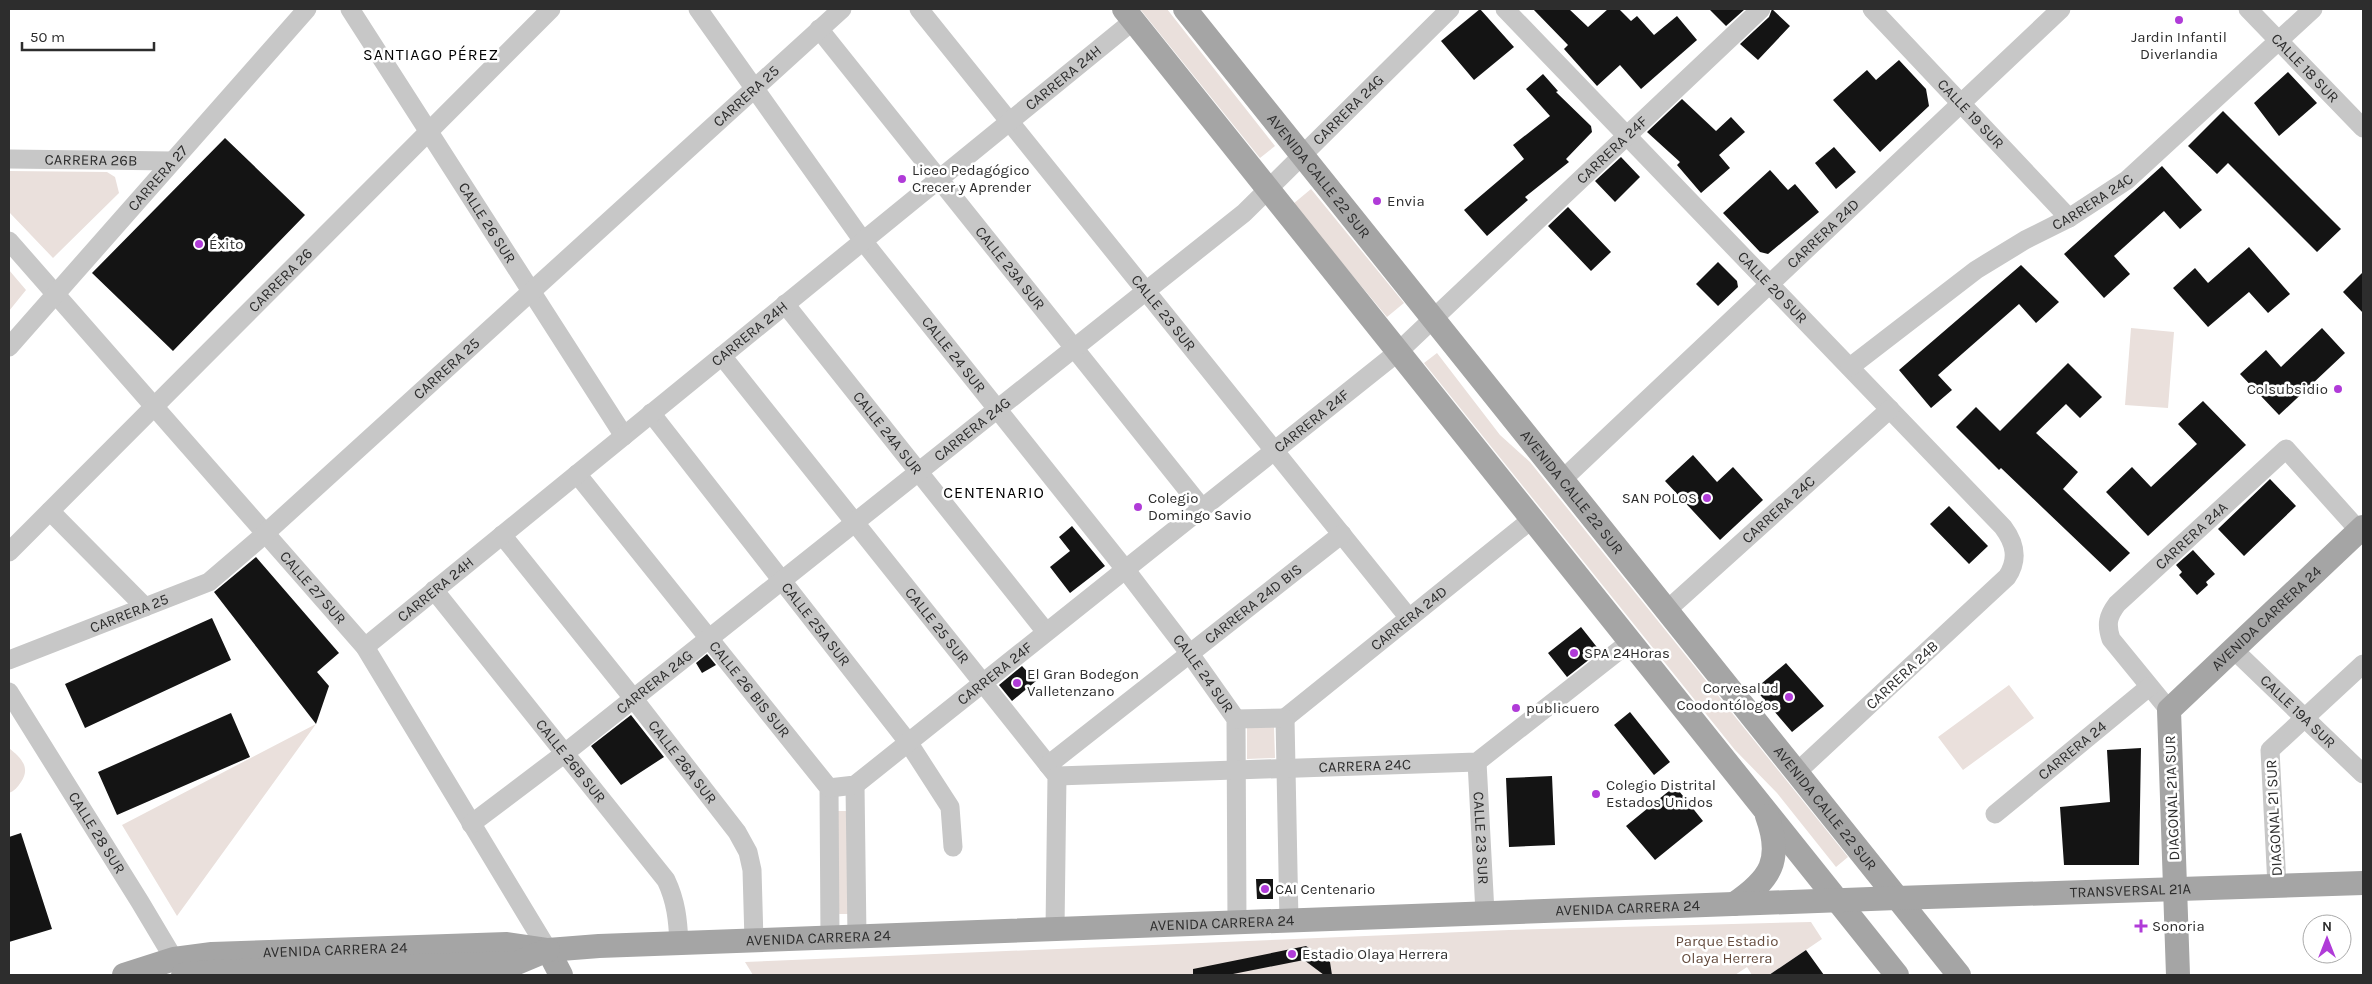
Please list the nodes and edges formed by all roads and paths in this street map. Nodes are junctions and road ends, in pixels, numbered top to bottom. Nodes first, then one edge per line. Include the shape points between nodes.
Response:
1 (307, 9) edge
2 (350, 9) edge
3 (551, 9) edge
4 (698, 9) edge
5 (842, 9) edge
6 (919, 9) edge
7 (1185, 9) edge
8 (1450, 9) edge
9 (1505, 9) edge
10 (1761, 9) edge
11 (1872, 9) edge
12 (2061, 9) edge
13 (2248, 9) edge
14 (2313, 9) edge
15 (1129, 15) edge
16 (819, 29) junction
17 (2279, 41) junction
18 (755, 90) junction
19 (1961, 103) junction
20 (1010, 121) junction
21 (2363, 128) edge
22 (428, 132) junction
23 (1628, 135) junction
24 (1303, 156) junction
25 (9, 159) edge
26 (173, 161) junction
27 (939, 179) junction
28 (1269, 190) junction
29 (2069, 218) junction
30 (9, 240) edge
31 (863, 241) junction
32 (1770, 283) junction
33 (1146, 290) junction
34 (532, 291) junction
35 (55, 294) junction
36 (785, 304) junction
37 (1434, 319) junction
38 (9, 347) edge
39 (1073, 349) junction
40 (1398, 352) junction
41 (722, 356) junction
42 (1850, 367) junction
43 (154, 406) junction
44 (996, 409) junction
45 (1890, 409) junction
46 (651, 414) junction
47 (624, 436) junction
48 (1274, 452) junction
49 (918, 471) junction
50 (577, 474) junction
51 (1562, 480) junction
52 (1202, 508) junction
53 (50, 511) junction
54 (1532, 519) junction
55 (854, 522) junction
56 (2362, 531) edge
57 (265, 533) junction
58 (1342, 534) junction
59 (502, 535) junction
60 (9, 552) edge
61 (1125, 569) junction
62 (2007, 577) joint
63 (781, 579) junction
64 (434, 590) junction
65 (146, 607) junction
66 (1667, 610) junction
67 (1409, 618) junction
68 (1046, 632) junction
69 (709, 637) junction
70 (1631, 641) junction
71 (365, 646) junction
72 (2233, 650) junction
73 (1190, 654) junction
74 (9, 660) edge
75 (2363, 664) edge
76 (983, 683) junction
77 (2149, 687) junction
78 (9, 692) edge
79 (633, 698) junction
80 (2169, 710) junction
81 (1285, 718) junction
82 (2305, 718) junction
83 (1236, 719) junction
84 (908, 742) junction
85 (565, 753) junction
86 (1477, 762) junction
87 (1286, 768) junction
88 (1052, 770) junction
89 (1236, 770) junction
90 (1797, 772) junction
91 (2363, 774) edge
92 (855, 785) junction
93 (828, 788) junction
94 (1765, 810) junction
95 (1995, 814) dead end
96 (471, 824) junction
97 (953, 847) dead end
98 (2363, 883) edge
99 (2277, 886) junction
100 (2175, 889) junction
101 (1897, 898) junction
102 (1837, 900) junction
103 (1734, 904) junction
104 (1485, 913) junction
105 (1289, 921) junction
106 (1237, 923) junction
107 (1055, 930) junction
108 (857, 937) junction
109 (830, 938) junction
110 (754, 941) junction
111 (679, 944) junction
112 (548, 950) junction
113 (180, 970) edge
114 (124, 975) edge
115 (561, 975) edge
116 (1897, 975) edge
117 (1959, 975) edge
118 (2178, 975) edge

1 - 26 street, CARRERA 27
2 - 22 street, CALLE 26 SUR
3 - 22 street, CARRERA 26
4 - 18 street, CALLE 24 SUR
5 - 16 street, CARRERA 25
6 - 20 street, CALLE 23 SUR
7 - 24 main road, AVENIDA CALLE 22 SUR
8 - 24 street, CARRERA 24G
9 - 23 street, CALLE 20 SUR
10 - 23 street, CARRERA 24F
11 - 19 street, CALLE 19 SUR
12 - 19 street, CARRERA 24D
13 - 17 street, CALLE 18 SUR
14 - 17 street, CARRERA 24C
15 - 20 street, CARRERA 24H
15 - 28 main road
16 - 18 street, CARRERA 25
16 - 27 street, CALLE 23A SUR
17 - 21 street, CALLE 18 SUR
17 - 29 street, CARRERA 24C via 2128,180
18 - 31 street, CALLE 24 SUR
18 - 34 street, CARRERA 25
19 - 29 street, CALLE 19 SUR
19 - 32 street, CARRERA 24D
20 - 27 street, CARRERA 24H
20 - 33 street, CALLE 23 SUR
22 - 34 street, CALLE 26 SUR
22 - 43 street, CARRERA 26
23 - 32 street, CALLE 20 SUR
23 - 37 street, CARRERA 24F
24 - 28 street, CARRERA 24G
24 - 37 main road, AVENIDA CALLE 22 SUR
25 - 26 street, CARRERA 26B
26 - 35 street, CARRERA 27
27 - 31 street, CARRERA 24H
27 - 39 street, CALLE 23A SUR
28 - 33 street, CARRERA 24G
28 - 40 main road
29 - 42 street, CARRERA 24C via 1976,270
30 - 35 street, CALLE 27 SUR
31 - 36 street, CARRERA 24H
31 - 44 street, CALLE 24 SUR
32 - 42 street, CALLE 20 SUR
32 - 51 street, CARRERA 24D
33 - 39 street, CARRERA 24G
33 - 48 street, CALLE 23 SUR
34 - 47 street, CALLE 26 SUR
34 - 57 street, CARRERA 25
35 - 38 street, CARRERA 27
35 - 43 street, CALLE 27 SUR
36 - 41 street, CARRERA 24H
36 - 49 street, CALLE 24A SUR
37 - 40 street, CARRERA 24F
37 - 51 main road, AVENIDA CALLE 22 SUR
39 - 44 street, CARRERA 24G
39 - 52 street, CALLE 23A SUR
40 - 48 street, CARRERA 24F
40 - 54 main road
41 - 46 street, CARRERA 24H
41 - 55 street, CALLE 25 SUR
42 - 45 street, CALLE 20 SUR
43 - 53 street, CARRERA 26
43 - 57 street, CALLE 27 SUR
44 - 49 street, CARRERA 24G
44 - 61 street, CALLE 24 SUR
45 - 62 street, CALLE 20 SUR via 2007,531 2015,554
45 - 66 street, CARRERA 24C
46 - 47 street, CARRERA 24H
46 - 63 street, CALLE 25A SUR
47 - 50 street, CARRERA 24H
48 - 52 street, CARRERA 24F
48 - 58 street, CALLE 23 SUR
49 - 55 street, CARRERA 24G
49 - 68 street, CALLE 24A SUR
50 - 59 street, CARRERA 24H
50 - 69 street, CALLE 26 BIS SUR
51 - 66 main road, AVENIDA CALLE 22 SUR
52 - 61 street, CARRERA 24F
53 - 60 street, CARRERA 26
53 - 65 street
54 - 67 street, CARRERA 24D
54 - 70 main road
55 - 63 street, CARRERA 24G
55 - 76 street, CALLE 25 SUR
56 - 72 main road, AVENIDA CARRERA 24
56 - 77 street, CARRERA 24A via 2286,449 2118,604 2108,621 2111,639
57 - 65 street, CARRERA 25 via 209,582
57 - 71 street, CALLE 27 SUR
58 - 67 street, CALLE 23 SUR
58 - 73 street, CARRERA 24D BIS
59 - 64 street, CARRERA 24H
59 - 79 street, CALLE 26A SUR
61 - 68 street, CARRERA 24F
61 - 73 street, CALLE 24 SUR
62 - 90 street, CARRERA 24B
63 - 69 street, CARRERA 24G
63 - 84 street, CALLE 25A SUR
64 - 71 street, CARRERA 24H
64 - 85 street, CALLE 26B SUR
65 - 74 street, CARRERA 25
66 - 90 main road, AVENIDA CALLE 22 SUR
67 - 81 street, CARRERA 24D
68 - 76 street, CARRERA 24F
69 - 79 street, CARRERA 24G
69 - 93 street, CALLE 26 BIS SUR
70 - 86 street
70 - 94 main road
71 - 96 street, CALLE 27 SUR
72 - 80 main road, AVENIDA CARRERA 24
72 - 82 street, CALLE 19A SUR
73 - 83 street, CALLE 24 SUR
73 - 88 street, CARRERA 24D BIS
75 - 82 street
76 - 84 street, CARRERA 24F
76 - 88 street, CALLE 25 SUR
77 - 80 street
77 - 95 street, CARRERA 24
78 - 113 street, CALLE 28 SUR
79 - 85 street, CARRERA 24G
79 - 110 street, CALLE 26A SUR via 737,832 748,852 752,870
80 - 100 main road, DIAGONAL 21A SUR
81 - 83 street, CALLE 24 SUR
81 - 87 street
82 - 91 street, CALLE 19A SUR
82 - 99 street, DIAGONAL 21 SUR via 2270,750
83 - 89 street, CALLE 24 SUR
84 - 92 street, CARRERA 24F
84 - 97 street, CALLE 25A SUR via 950,807
85 - 96 street, CARRERA 24G
85 - 111 street, CALLE 26B SUR via 666,880 678,913
86 - 87 street, CARRERA 24C
86 - 104 street, CALLE 23 SUR
87 - 89 street, CARRERA 24C
87 - 105 street
88 - 89 street, CARRERA 24C
88 - 107 street
89 - 106 street, CALLE 24 SUR
90 - 101 main road, AVENIDA CALLE 22 SUR
92 - 93 street
92 - 108 street
93 - 109 street
94 - 102 main road
94 - 103 main road via 1773,832 1773,861 1759,886
96 - 112 street, CALLE 27 SUR
98 - 99 main road, TRANSVERSAL 21A
99 - 100 main road, TRANSVERSAL 21A
100 - 101 main road, TRANSVERSAL 21A
100 - 118 main road, DIAGONAL 21A SUR
101 - 102 main road, AVENIDA CARRERA 24
101 - 117 main road, AVENIDA CALLE 22 SUR
102 - 103 main road, AVENIDA CARRERA 24
102 - 116 main road
103 - 104 main road, AVENIDA CARRERA 24
104 - 105 main road, AVENIDA CARRERA 24
105 - 106 main road, AVENIDA CARRERA 24
106 - 107 main road, AVENIDA CARRERA 24
107 - 108 main road, AVENIDA CARRERA 24
108 - 109 main road, AVENIDA CARRERA 24
109 - 110 main road, AVENIDA CARRERA 24
110 - 111 main road, AVENIDA CARRERA 24
111 - 112 main road, AVENIDA CARRERA 24
112 - 113 main road, AVENIDA CARRERA 24 via 518,963 209,972
112 - 115 main road, CALLE 27 SUR
113 - 114 main road, AVENIDA CARRERA 24

